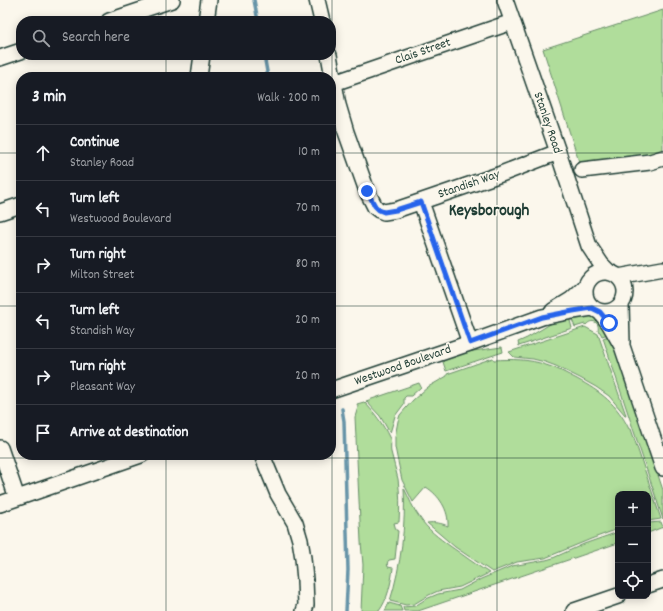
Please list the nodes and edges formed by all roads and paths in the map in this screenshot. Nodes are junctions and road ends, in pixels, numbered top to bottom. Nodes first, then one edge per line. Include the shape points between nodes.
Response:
1 (172, 0) edge
2 (208, 0) edge
3 (317, 0) edge
4 (505, 0) edge
5 (124, 16) edge
6 (206, 16) edge
7 (321, 16) edge
8 (512, 22) junction
9 (16, 52) edge
10 (0, 58) edge
11 (201, 60) edge
12 (330, 60) edge
13 (200, 72) edge
14 (332, 72) edge
15 (336, 82) edge
16 (336, 94) edge
17 (558, 152) junction
18 (663, 158) edge
19 (582, 170) dead end
20 (421, 202) junction
21 (16, 207) edge
22 (0, 212) edge
23 (589, 246) junction
24 (661, 269) edge
25 (614, 274) junction
26 (587, 283) junction
27 (623, 299) junction
28 (596, 310) junction
29 (542, 317) junction
30 (470, 343) junction
31 (622, 346) junction
32 (336, 388) edge
33 (0, 448) edge
34 (126, 460) edge
35 (264, 460) edge
36 (663, 468) edge
37 (17, 498) junction
38 (0, 504) edge
39 (663, 580) edge
40 (651, 584) edge
41 (615, 597) edge
42 (304, 611) edge
43 (574, 611) edge

1 - 5 street
2 - 6 street
3 - 7 street
4 - 8 street, Stanley Road
8 - 15 street, Clais Street
8 - 17 street, Stanley Road
9 - 10 street
11 - 13 street
12 - 14 street
16 - 20 street, Standish Way via 348,139 375,206 379,210 390,212
17 - 20 street, Standish Way
17 - 23 street, Stanley Road
18 - 19 street via 650,162
20 - 30 street
21 - 22 street
23 - 25 street, Stanley Road via 601,264
23 - 26 street, Stanley Road
24 - 25 street
24 - 27 street via 643,280
25 - 26 street via 598,273
25 - 27 street via 625,288
26 - 28 street via 584,293 588,304
26 - 29 street, Westwood Boulevard via 566,304
27 - 28 street via 612,311
27 - 31 street
28 - 29 street, Westwood Boulevard
28 - 31 street via 609,323
29 - 30 street, Westwood Boulevard
30 - 32 street, Westwood Boulevard
31 - 36 street
33 - 37 street
34 - 37 street
35 - 42 street via 278,494 295,523 300,540 305,580
37 - 38 street
39 - 40 street
41 - 43 street

